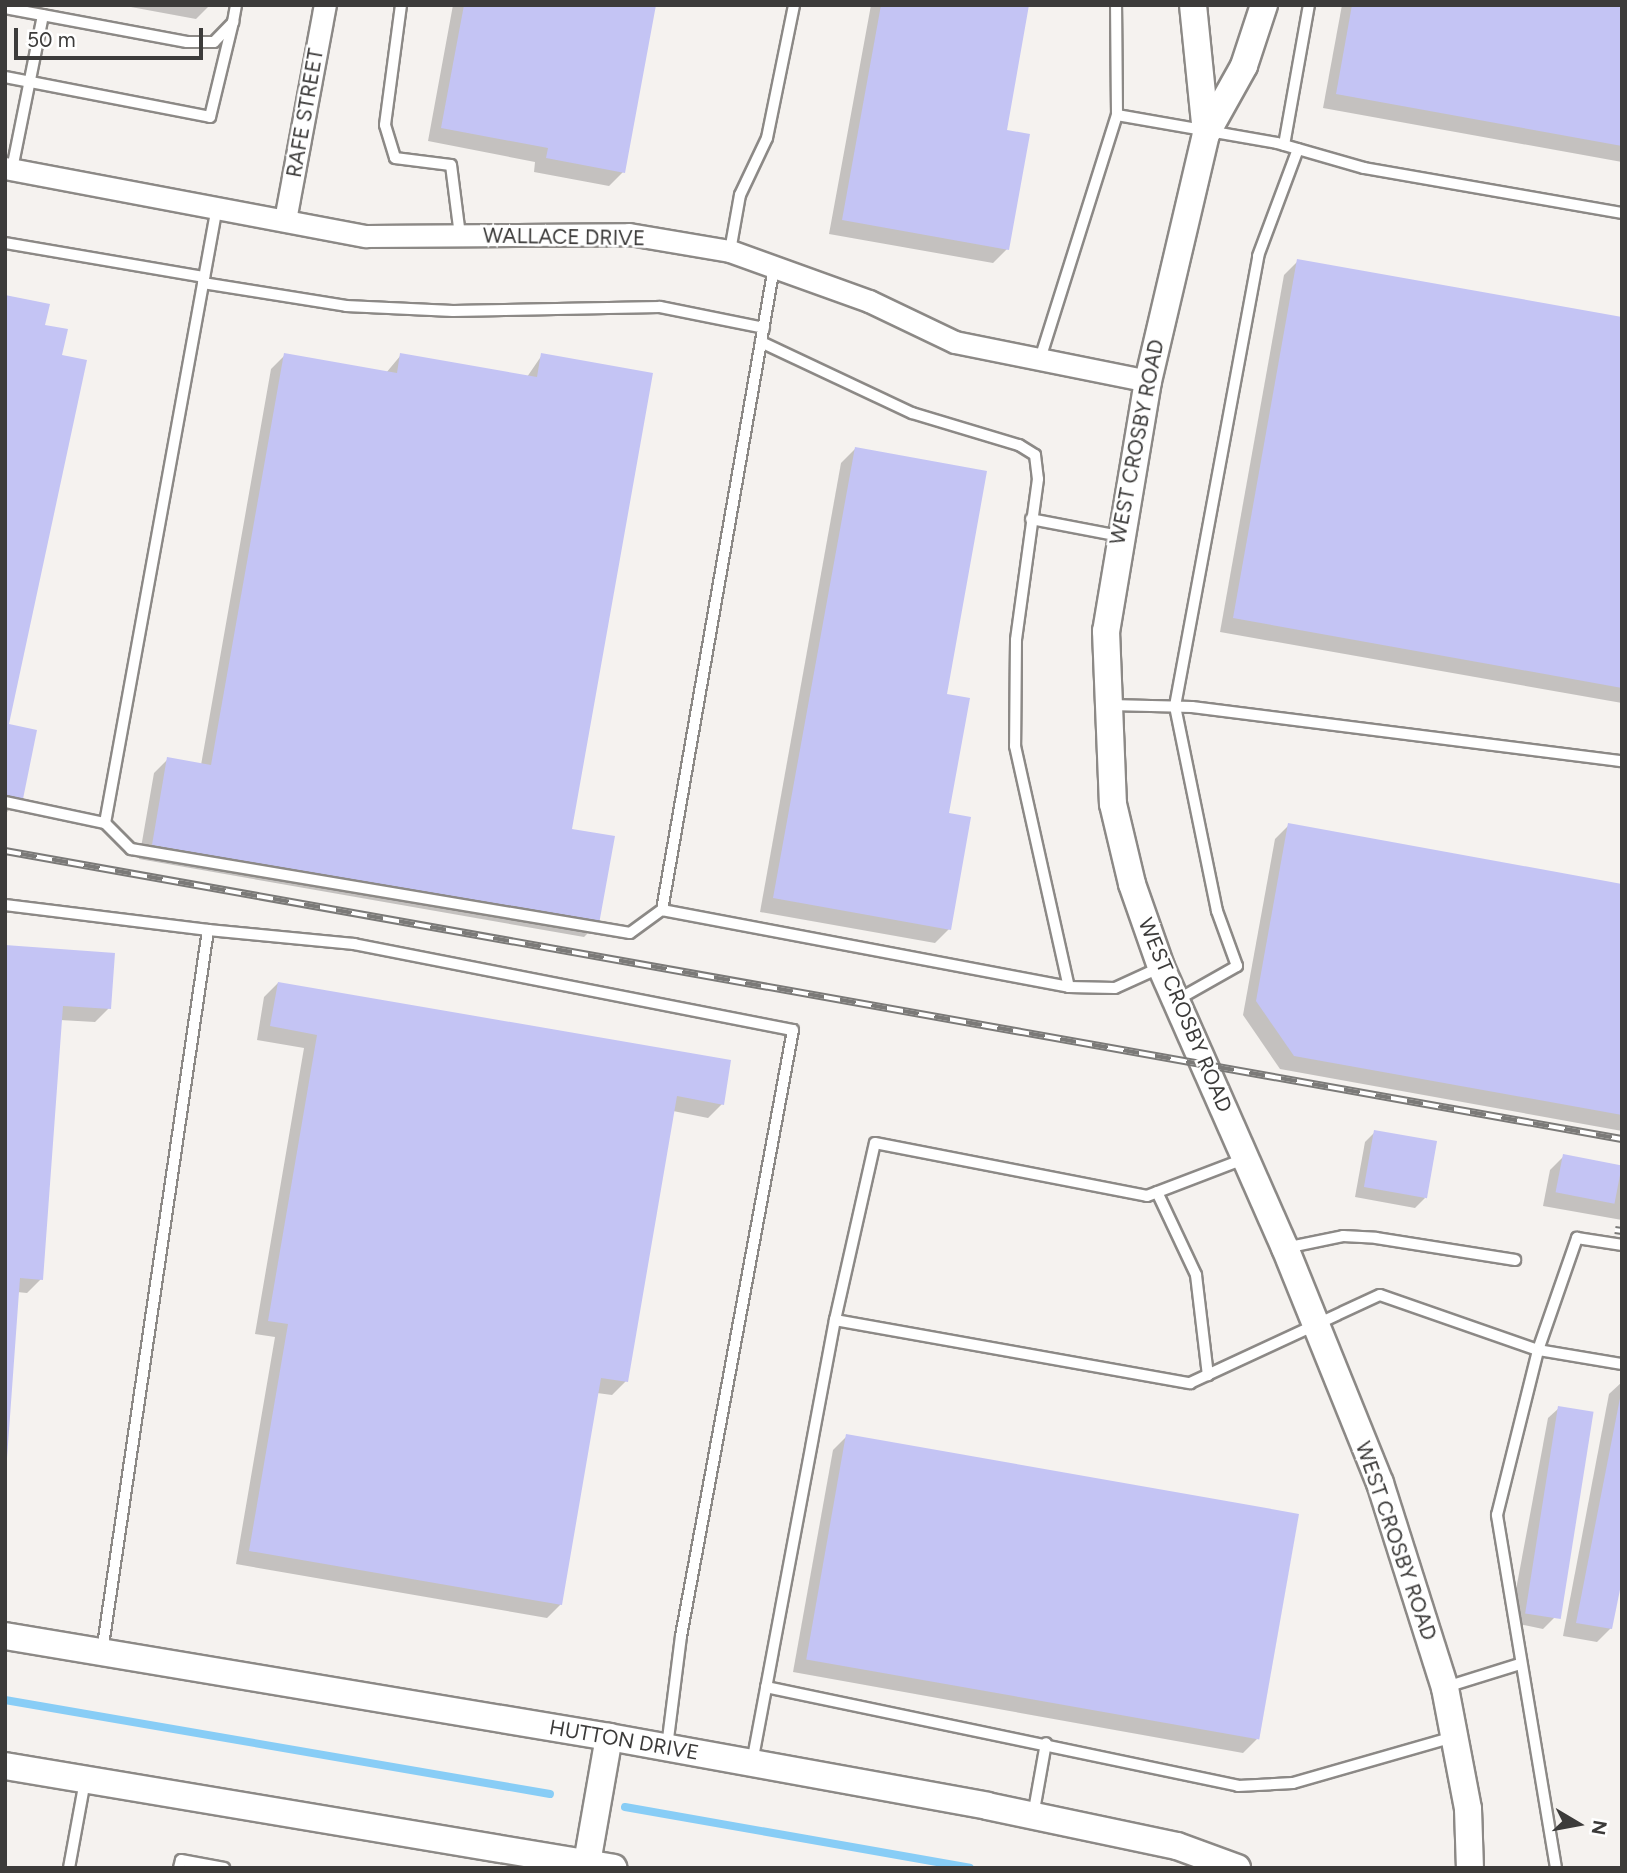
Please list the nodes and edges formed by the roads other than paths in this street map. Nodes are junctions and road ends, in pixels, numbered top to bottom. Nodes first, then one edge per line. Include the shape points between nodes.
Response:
1 (236, 5) edge
2 (325, 5) edge
3 (401, 5) edge
4 (794, 5) edge
5 (1116, 5) edge
6 (1193, 5) edge
7 (1264, 5) edge
8 (1309, 5) edge
9 (5, 8) edge
10 (43, 15) junction
11 (233, 22) junction
12 (5, 77) edge
13 (29, 82) junction
14 (1117, 115) junction
15 (1206, 134) junction
16 (1284, 145) junction
17 (1298, 149) junction
18 (9, 169) edge
19 (217, 207) junction
20 (1622, 213) edge
21 (285, 220) junction
22 (460, 235) junction
23 (5, 243) edge
24 (730, 251) junction
25 (774, 267) junction
26 (204, 280) junction
27 (764, 328) junction
28 (761, 342) junction
29 (1040, 359) junction
30 (1148, 381) junction
31 (1031, 519) junction
32 (1119, 536) junction
33 (1107, 705) junction
34 (1175, 706) junction
35 (1622, 761) edge
36 (5, 802) edge
37 (105, 823) junction
38 (5, 905) edge
39 (662, 911) junction
40 (208, 930) junction
41 (1161, 967) junction
42 (1069, 987) junction
43 (1177, 1000) junction
44 (1246, 1158) junction
45 (1157, 1192) junction
46 (1622, 1245) edge
47 (1285, 1248) junction
48 (1515, 1260) dead end
49 (835, 1320) junction
50 (1317, 1328) junction
51 (1538, 1350) junction
52 (1622, 1364) edge
53 (1208, 1375) junction
54 (5, 1636) edge
55 (102, 1653) junction
56 (1520, 1664) junction
57 (766, 1687) junction
58 (1445, 1688) junction
59 (1454, 1736) junction
60 (609, 1737) junction
61 (1045, 1743) junction
62 (667, 1747) junction
63 (752, 1763) junction
64 (5, 1766) edge
65 (86, 1780) junction
66 (1033, 1816) junction
67 (586, 1865) edge
68 (69, 1868) edge
69 (179, 1868) edge
70 (224, 1868) edge
71 (614, 1868) edge
72 (1237, 1868) edge
73 (1470, 1868) edge
74 (1556, 1868) edge

1 - 11 lane
2 - 21 street, RAFE STREET
3 - 22 lane via 385,125 395,158 451,165
4 - 24 lane via 767,138 740,195
5 - 14 lane
6 - 15 street, WEST CROSBY ROAD
7 - 15 street, WEST CROSBY ROAD via 1244,66
8 - 16 lane
9 - 10 lane
10 - 11 lane via 187,42 214,42
10 - 13 lane
11 - 13 lane via 210,117
12 - 13 lane
13 - 18 lane
14 - 15 lane
14 - 29 lane
15 - 16 lane
15 - 30 street, WEST CROSBY ROAD
16 - 17 lane
17 - 20 lane via 1364,168
17 - 34 lane via 1258,256
18 - 19 street, WALLACE DRIVE
19 - 21 street, WALLACE DRIVE
19 - 26 lane
21 - 22 street, WALLACE DRIVE via 366,236
22 - 24 street, WALLACE DRIVE via 629,234
23 - 26 lane
24 - 25 street, WALLACE DRIVE
25 - 27 lane
25 - 29 street, WALLACE DRIVE via 869,301 955,342
26 - 27 lane via 386,308 660,307
26 - 37 lane
27 - 28 lane
28 - 31 lane via 912,413 1019,445 1035,455 1038,479
28 - 39 lane
29 - 30 street, WALLACE DRIVE
30 - 32 street, WEST CROSBY ROAD
31 - 32 lane
31 - 42 lane via 1016,640 1015,746
32 - 33 street, WEST CROSBY ROAD via 1106,631
33 - 34 lane
33 - 41 street, WEST CROSBY ROAD via 1114,804 1132,884
34 - 35 lane
34 - 43 lane via 1217,911 1237,966
36 - 37 lane
37 - 39 lane via 131,849 630,933
38 - 40 lane
39 - 42 lane
40 - 55 lane
40 - 62 lane via 355,944 793,1030 681,1636
41 - 42 lane via 1115,988
41 - 43 street, WEST CROSBY ROAD
43 - 44 street, WEST CROSBY ROAD
44 - 45 lane
44 - 47 street, WEST CROSBY ROAD
45 - 49 lane via 1147,1196 875,1143
45 - 53 lane via 1196,1275
46 - 51 lane via 1577,1238
47 - 48 lane via 1343,1236 1376,1237
47 - 50 street, WEST CROSBY ROAD
49 - 53 lane via 1190,1383
49 - 57 lane
50 - 51 lane via 1380,1295
50 - 53 lane
50 - 58 street, WEST CROSBY ROAD via 1380,1483
51 - 52 lane
51 - 56 lane via 1497,1516
54 - 55 street, HUTTON DRIVE
55 - 60 street, HUTTON DRIVE
56 - 58 lane
56 - 74 lane
57 - 61 lane
57 - 63 lane
58 - 59 street, WEST CROSBY ROAD
59 - 61 lane via 1293,1783 1238,1786
59 - 73 street, WEST CROSBY ROAD via 1468,1809
60 - 62 street, HUTTON DRIVE
60 - 67 street
61 - 66 lane
62 - 63 street, HUTTON DRIVE
63 - 66 street, HUTTON DRIVE
64 - 65 street
65 - 67 street
65 - 68 lane
66 - 72 street, HUTTON DRIVE via 1177,1846
67 - 71 street
69 - 70 lane via 181,1860

